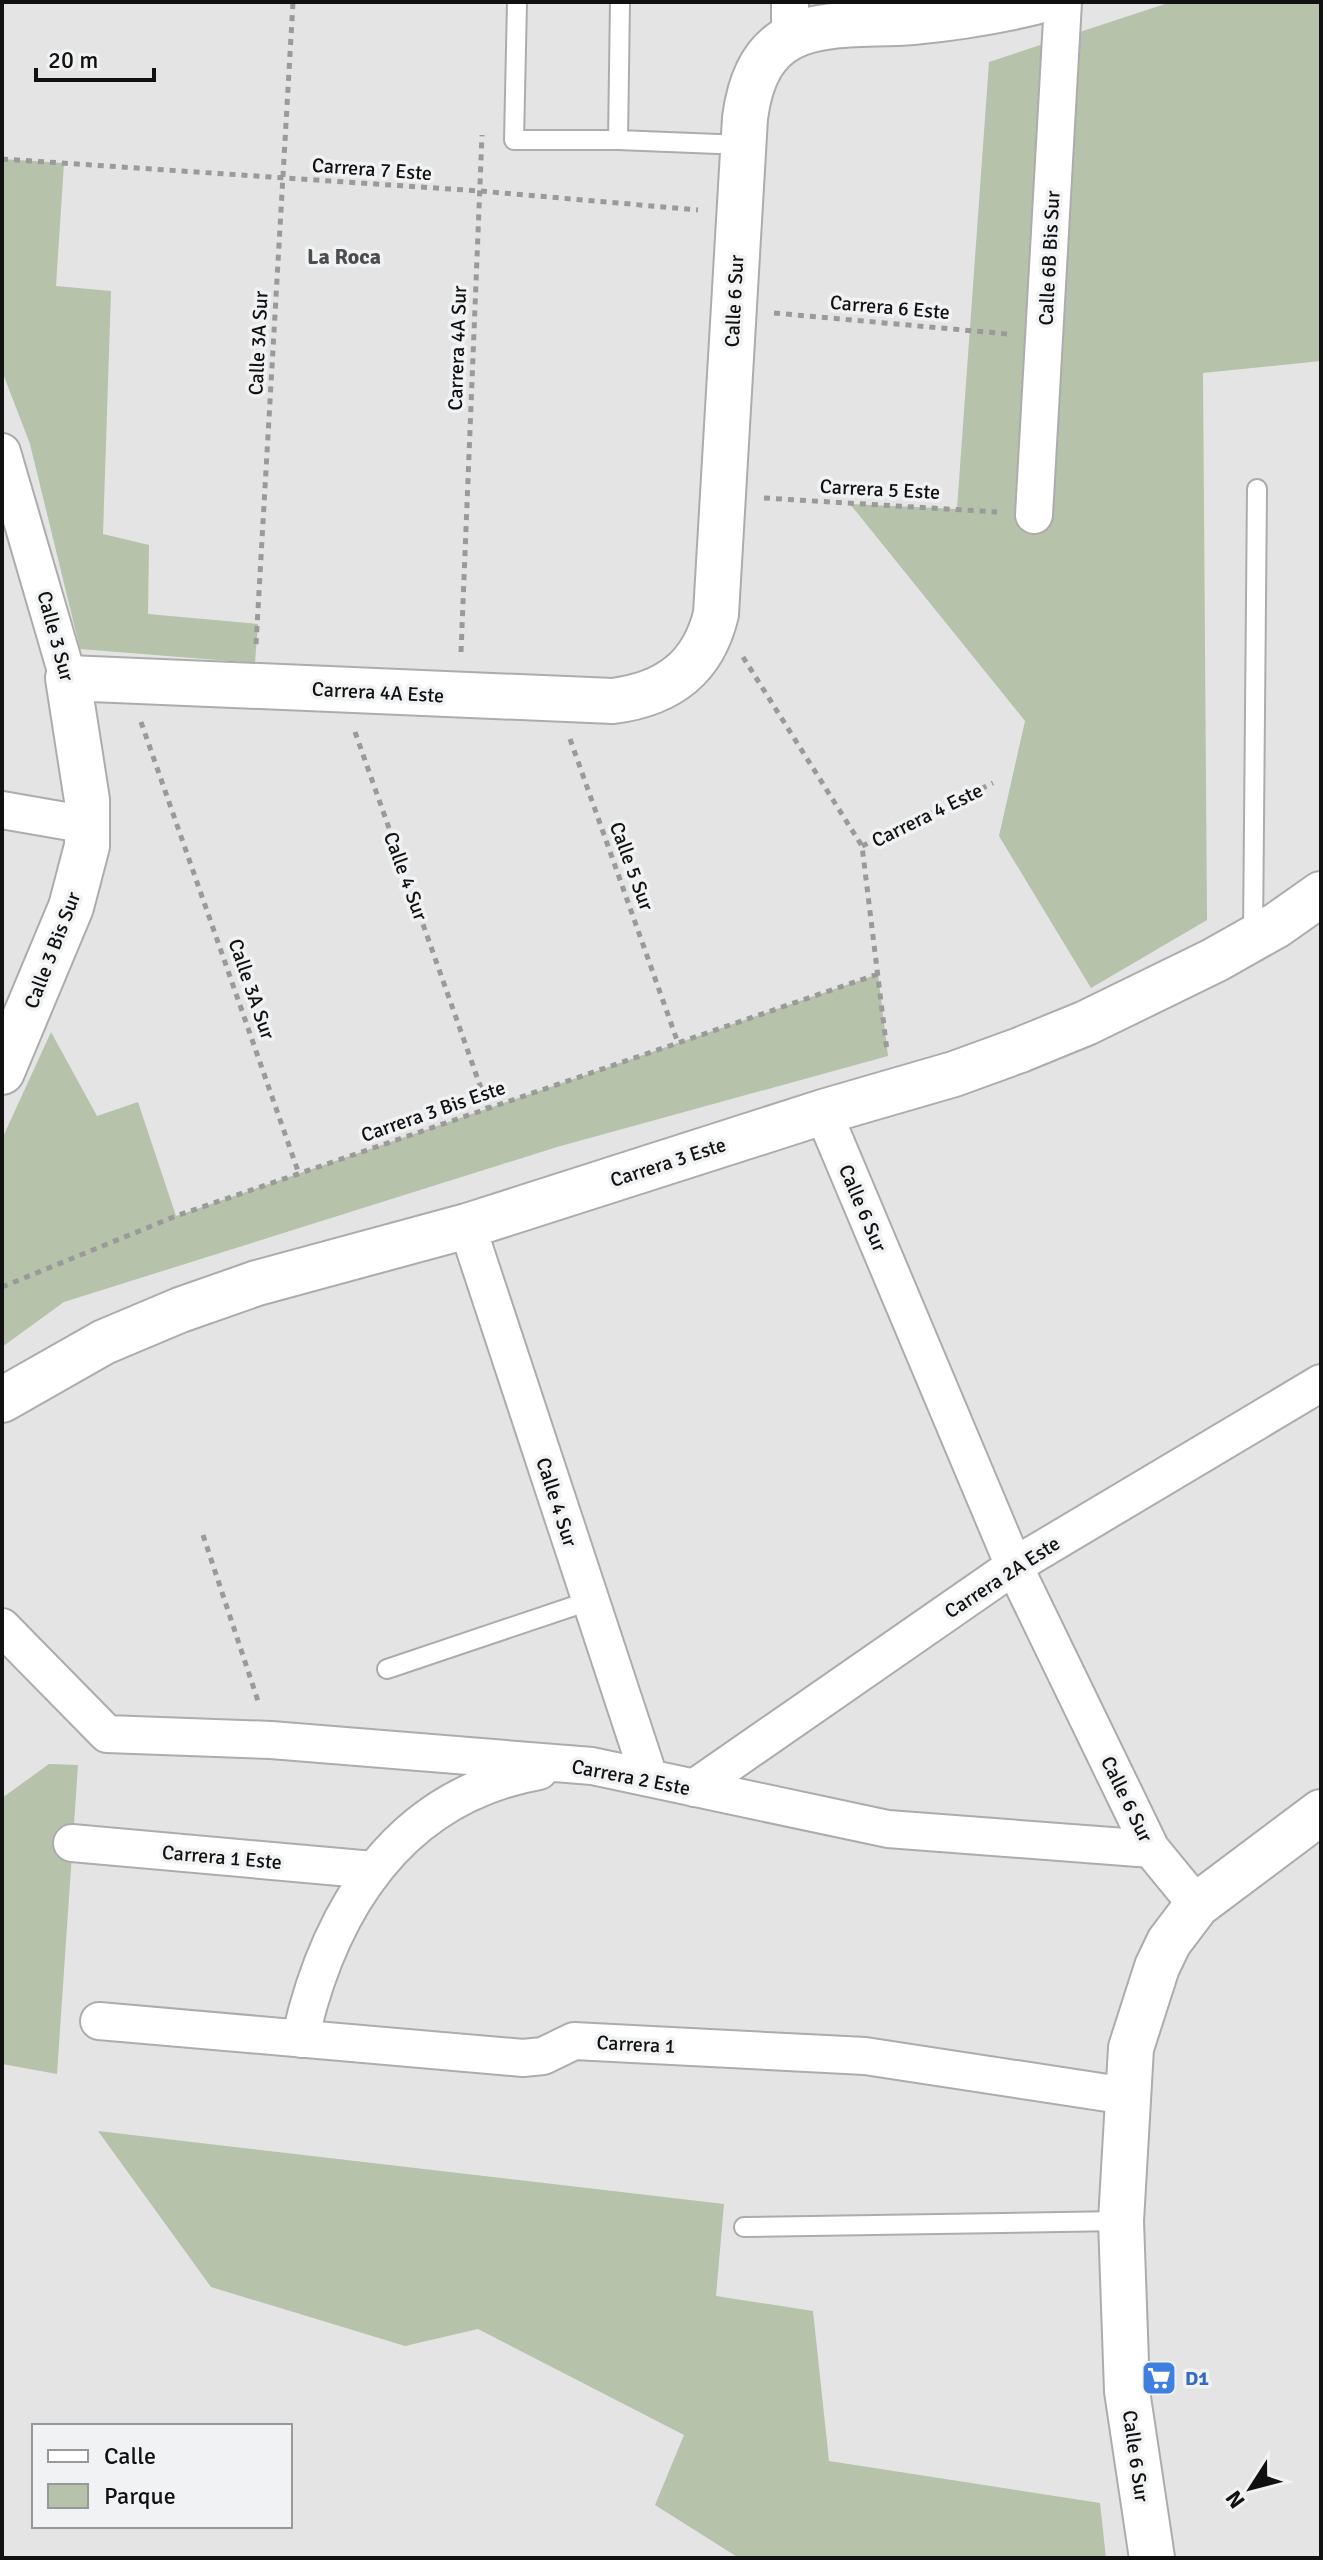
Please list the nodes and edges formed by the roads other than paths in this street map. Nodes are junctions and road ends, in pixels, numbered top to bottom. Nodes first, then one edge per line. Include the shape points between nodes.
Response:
1 (517, 2) edge
2 (620, 2) edge
3 (1035, 2) edge
4 (1063, 2) edge
5 (790, 19) edge
6 (618, 140) junction
7 (743, 145) junction
8 (3, 458) edge
9 (1257, 489) dead end
10 (1034, 515) road end
11 (683, 674) joint
12 (68, 678) junction
13 (2, 810) edge
14 (88, 825) junction
15 (1321, 894) edge
16 (1253, 938) junction
17 (2, 1072) edge
18 (823, 1112) junction
19 (467, 1226) junction
20 (1321, 1383) edge
21 (2, 1400) edge
22 (1014, 1566) junction
23 (589, 1601) junction
24 (2, 1627) edge
25 (387, 1669) dead end
26 (592, 1766) junction
27 (649, 1777) junction
28 (694, 1788) junction
29 (1321, 1812) edge
30 (72, 1843) dead end
31 (1151, 1849) junction
32 (373, 1870) junction
33 (1197, 1905) junction
34 (99, 2021) dead end
35 (300, 2039) junction
36 (1127, 2096) junction
37 (1121, 2221) junction
38 (744, 2227) dead end
39 (1152, 2558) edge

1 - 6 lane via 514,140
2 - 6 lane
3 - 5 street via 953,18 817,27
4 - 10 street, Calle 6B Bis Sur
5 - 7 street, Calle 6 Sur via 751,86
6 - 7 lane
7 - 11 street, Calle 6 Sur via 716,614 698,657
8 - 12 street, Calle 3 Sur
9 - 16 lane
11 - 12 street, Carrera 4A Este via 651,694 613,701
12 - 14 street, Calle 3 Sur
13 - 14 street
14 - 17 street, Calle 3 Bis Sur via 71,907
15 - 16 street, Carrera 3 Este
16 - 18 street, Carrera 3 Este via 1086,1023 954,1074
18 - 19 street, Carrera 3 Este
18 - 22 street, Calle 6 Sur
19 - 21 street, Carrera 3 Este via 257,1283 180,1310 104,1342
19 - 23 street, Calle 4 Sur
20 - 22 street, Carrera 2A Este
22 - 28 street, Carrera 2A Este
22 - 31 street, Calle 6 Sur
23 - 25 lane
23 - 27 street, Calle 4 Sur
24 - 26 street, Carrera 2 Este via 107,1734 271,1740
26 - 27 street, Carrera 2 Este
26 - 32 street via 524,1774 460,1798 403,1837
27 - 28 street, Carrera 2 Este
28 - 31 street, Carrera 2 Este via 888,1829
29 - 33 street
30 - 32 street, Carrera 1 Este
31 - 33 street, Calle 6 Sur
32 - 35 street via 322,1960
33 - 36 street, Calle 6 Sur via 1169,1942 1153,1978 1131,2048
34 - 35 street, Carrera 1
35 - 36 street, Carrera 1 via 523,2058 543,2056 574,2041 865,2056
36 - 37 street, Calle 6 Sur
37 - 38 lane
37 - 39 street, Calle 6 Sur via 1127,2391

